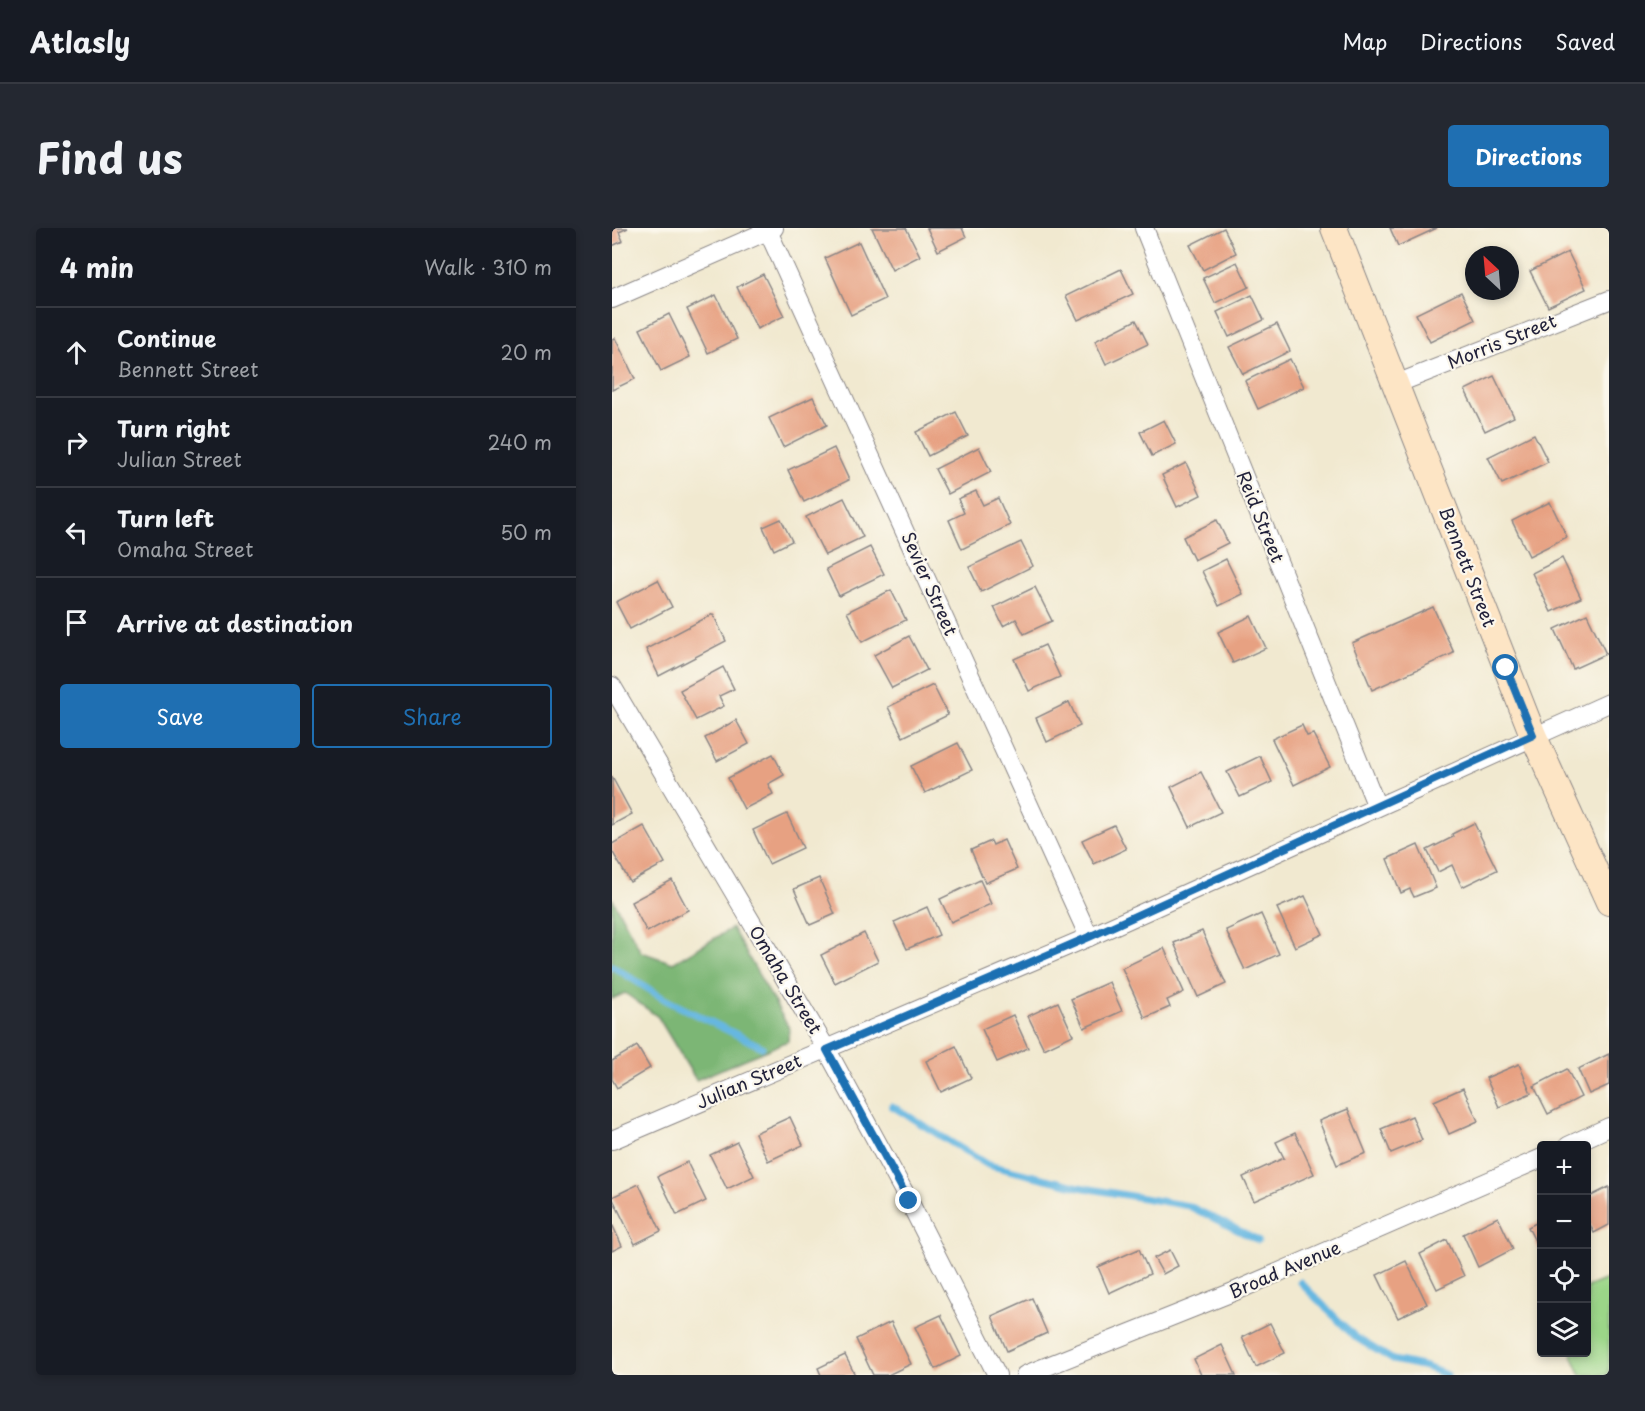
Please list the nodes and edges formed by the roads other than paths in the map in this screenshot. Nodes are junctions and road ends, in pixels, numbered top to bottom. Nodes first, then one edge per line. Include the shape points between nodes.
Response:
1 (1144, 228) edge
2 (1334, 228) edge
3 (771, 230) edge
4 (612, 299) edge
5 (1609, 300) edge
6 (1396, 384) junction
7 (612, 686) edge
8 (1609, 703) edge
9 (1533, 735) junction
10 (1377, 807) junction
11 (1609, 902) edge
12 (1089, 937) junction
13 (827, 1050) junction
14 (1609, 1127) edge
15 (612, 1140) edge
16 (1579, 1141) edge
17 (1537, 1160) edge
18 (997, 1375) edge
19 (1025, 1375) edge

1 - 10 street, Reid Street
2 - 6 street, Bennett Street
3 - 4 street
3 - 12 street, Sevier Street
5 - 6 street, Morris Street
6 - 9 street, Bennett Street
7 - 13 street, Omaha Street
8 - 9 street, Julian Street
9 - 10 street, Julian Street
9 - 11 street, Bennett Street
10 - 12 street, Julian Street
12 - 13 street, Julian Street
13 - 15 street, Julian Street
13 - 18 street, Omaha Street
14 - 16 street
17 - 19 street, Broad Avenue via 1249,1285

